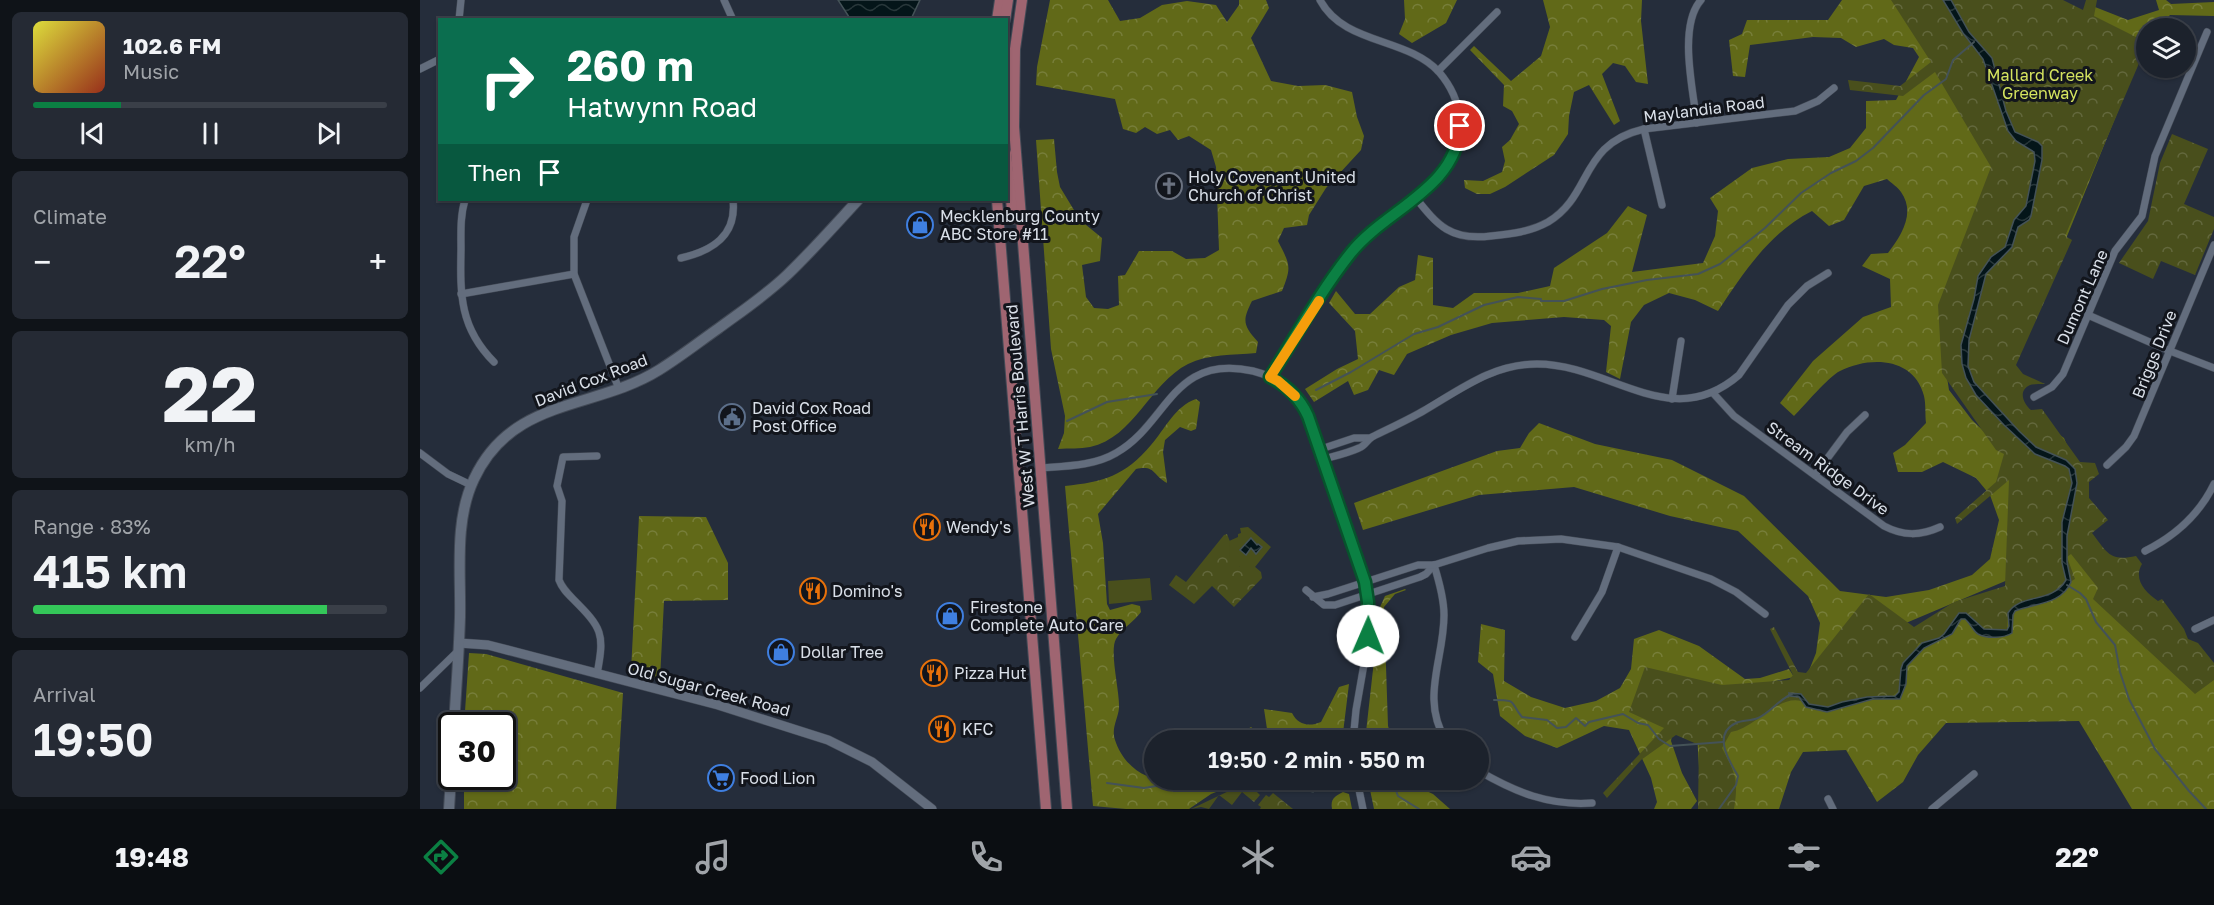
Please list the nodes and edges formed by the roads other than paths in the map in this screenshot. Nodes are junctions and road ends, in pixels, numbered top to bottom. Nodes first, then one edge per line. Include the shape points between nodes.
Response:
1 (461, 0) edge
2 (724, 0) edge
3 (1000, 0) edge
4 (1008, 0) edge
5 (1022, 0) edge
6 (1320, 0) edge
7 (1701, 0) edge
8 (1497, 12) dead end
9 (459, 18) edge
10 (732, 18) edge
11 (997, 18) edge
12 (1005, 18) edge
13 (2207, 32) dead end
14 (438, 60) edge
15 (420, 69) edge
16 (1438, 71) junction
17 (1834, 88) dead end
18 (1010, 109) edge
19 (1697, 123) junction
20 (1644, 129) junction
21 (1008, 170) edge
22 (1415, 197) junction
23 (465, 201) edge
24 (587, 201) edge
25 (733, 201) edge
26 (857, 201) edge
27 (997, 201) edge
28 (1662, 205) dead end
29 (2214, 245) edge
30 (681, 258) dead end
31 (1828, 273) dead end
32 (574, 274) junction
33 (1025, 288) junction
34 (461, 294) junction
35 (2088, 315) junction
36 (1681, 341) dead end
37 (2170, 351) junction
38 (494, 362) dead end
39 (2214, 368) edge
40 (1270, 377) junction
41 (619, 389) junction
42 (1713, 393) junction
43 (2034, 397) dead end
44 (1672, 399) junction
45 (1865, 415) dead end
46 (1370, 438) junction
47 (1321, 449) junction
48 (420, 453) edge
49 (597, 456) dead end
50 (1324, 459) junction
51 (2106, 465) dead end
52 (1040, 468) junction
53 (1815, 476) junction
54 (2214, 484) edge
55 (471, 485) junction
56 (1940, 527) dead end
57 (1618, 548) junction
58 (2145, 550) dead end
59 (1434, 565) junction
60 (1365, 582) junction
61 (1306, 590) dead end
62 (1368, 594) junction
63 (1313, 597) junction
64 (1765, 614) dead end
65 (2214, 620) edge
66 (2195, 629) dead end
67 (1575, 637) dead end
68 (459, 647) junction
69 (597, 674) junction
70 (420, 688) edge
71 (454, 712) edge
72 (1354, 730) edge
73 (1441, 730) edge
74 (1974, 774) dead end
75 (1489, 777) edge
76 (450, 790) edge
77 (1359, 790) edge
78 (1828, 799) dead end
79 (1592, 803) dead end
80 (449, 809) edge
81 (932, 809) edge
82 (1046, 809) edge
83 (1067, 809) edge
84 (1363, 809) edge
85 (1833, 809) edge
86 (1932, 809) edge

1 - 9 street
2 - 10 street
3 - 11 main road
4 - 12 main road
5 - 18 main road, West W T Harris Boulevard
6 - 16 street via 1348,28 1413,54
7 - 19 street via 1691,15 1688,37
8 - 16 street
13 - 35 street, Dumont Lane via 2155,156 2142,216 2115,251
14 - 15 street
16 - 22 street via 1447,82 1459,113 1458,139 1444,172
17 - 19 street, Maylandia Road via 1818,101 1795,111
18 - 33 main road, West W T Harris Boulevard
19 - 20 street, Maylandia Road
20 - 22 street, Maylandia Road via 1610,143 1595,159 1563,210 1548,222 1524,232 1474,238 1454,234 1430,216
20 - 28 street
21 - 33 main road
22 - 40 street via 1378,225 1351,253
23 - 34 street via 461,219
24 - 32 street via 574,237
25 - 30 street via 731,223 719,241 707,250
26 - 41 main road, David Cox Road via 763,296 661,369
27 - 82 main road, West W T Harris Boulevard
29 - 37 street, Briggs Drive
31 - 42 street via 1799,293 1745,368
32 - 34 street
32 - 41 street
33 - 52 main road, West W T Harris Boulevard
34 - 38 street via 470,330
35 - 37 street
35 - 43 street, Dumont Lane via 2063,374 2052,387
36 - 44 street
37 - 39 street
37 - 51 street, Briggs Drive via 2134,436
40 - 47 street via 1298,399
40 - 52 street via 1232,368 1202,374 1174,392 1140,434 1118,453 1088,464
41 - 55 main road, David Cox Road via 528,420 501,442
42 - 44 street
42 - 53 street, Stream Ridge Drive via 1734,416
44 - 46 street via 1560,365 1518,365 1471,381
45 - 53 street via 1847,432
46 - 47 street via 1354,438
46 - 50 street via 1358,448
47 - 50 street
48 - 55 street via 441,470
49 - 69 street via 563,457 556,486 562,501 559,580 600,630
50 - 60 street
52 - 83 main road, West W T Harris Boulevard
53 - 56 street, Stream Ridge Drive via 1893,531 1917,534
54 - 58 street via 2189,520
55 - 68 main road, David Cox Road via 461,532
57 - 59 street via 1538,539 1488,548
57 - 64 street via 1711,579
57 - 67 street via 1592,613
59 - 60 street via 1418,565
59 - 62 street via 1420,577
59 - 73 street via 1444,614 1433,697
60 - 62 street
60 - 63 street
61 - 63 street
62 - 63 street via 1329,606
62 - 72 street via 1367,647
65 - 66 street
68 - 69 street, Old Sugar Creek Road via 488,645
68 - 70 street
68 - 71 main road, David Cox Road
69 - 81 street, Old Sugar Creek Road via 718,705 828,740 872,762
74 - 86 street
75 - 79 street via 1532,797 1565,804
76 - 80 main road
77 - 84 street
78 - 85 street

